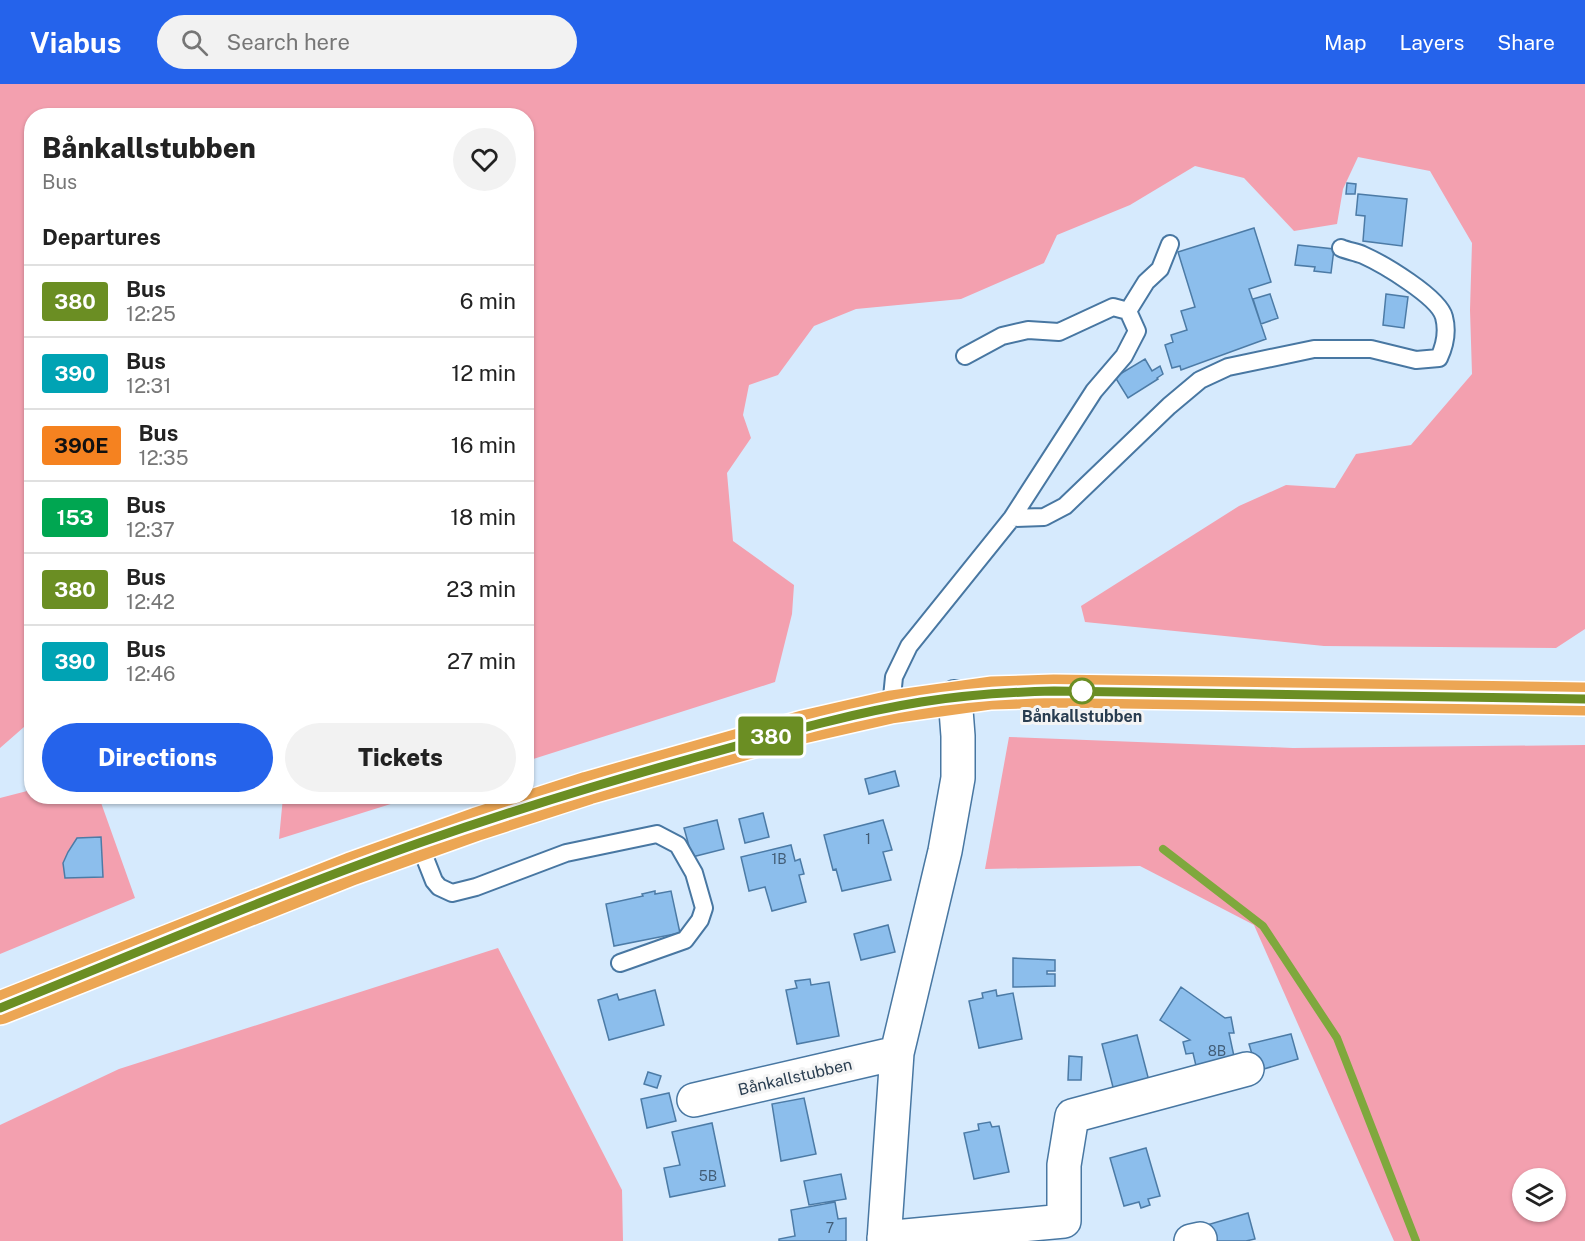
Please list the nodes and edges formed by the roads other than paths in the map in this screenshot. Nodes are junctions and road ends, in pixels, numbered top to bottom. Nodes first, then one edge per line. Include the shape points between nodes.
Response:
1 (1170, 244) dead end
2 (1341, 248) dead end
3 (1128, 311) junction
4 (965, 356) dead end
5 (1012, 518) junction
6 (954, 697) junction
7 (1585, 699) edge
8 (891, 707) junction
9 (419, 843) junction
10 (620, 963) dead end
11 (0, 1008) edge
12 (897, 1053) junction
13 (1247, 1068) dead end
14 (694, 1100) dead end
15 (1066, 1231) edge
16 (884, 1240) edge

1 - 3 lane via 1160,269 1146,282
2 - 5 lane via 1364,256 1430,297 1444,316 1446,343 1438,358 1416,360 1371,349 1314,349 1228,367 1200,380 1168,406 1065,506 1044,517
3 - 4 lane via 1113,307 1059,332 1028,330 1002,336
3 - 5 lane via 1137,331 1124,356 1094,391
5 - 8 lane via 909,646 894,677
6 - 7 highway via 1054,691
6 - 8 highway
6 - 12 street via 958,756 953,808
8 - 9 highway via 645,771
9 - 10 lane via 434,881 452,893 566,853 630,839 657,834 678,845 694,873 704,908 700,920 685,940
9 - 11 highway
12 - 14 street, Bånkallstubben
12 - 16 street
13 - 15 street via 1072,1116 1064,1166
15 - 16 street

